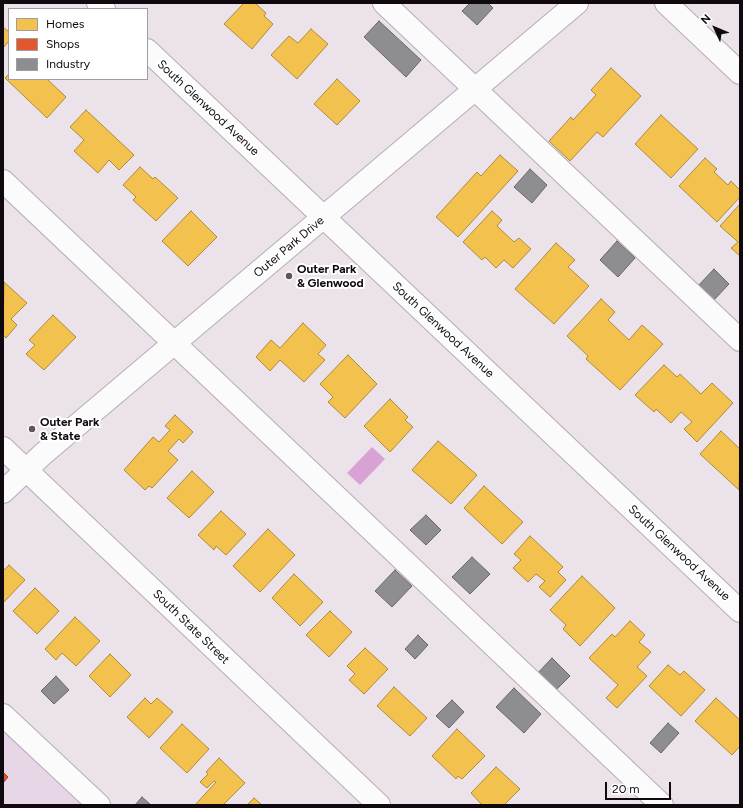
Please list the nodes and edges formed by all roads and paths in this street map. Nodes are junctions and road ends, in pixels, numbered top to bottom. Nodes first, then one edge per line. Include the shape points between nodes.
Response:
1 (384, 3) edge
2 (577, 3) edge
3 (666, 3) edge
4 (148, 51) edge
5 (740, 73) edge
6 (475, 89) junction
7 (3, 181) edge
8 (324, 218) junction
9 (740, 340) edge
10 (174, 344) junction
11 (3, 448) edge
12 (26, 470) junction
13 (3, 492) edge
14 (740, 611) edge
15 (3, 715) edge
16 (99, 805) edge
17 (378, 805) edge
18 (662, 805) edge

1 - 6 street
2 - 6 street, Outer Park Drive
3 - 5 street
4 - 8 street, South Glenwood Avenue
6 - 8 street, Outer Park Drive
6 - 9 street
7 - 10 street
8 - 10 street, Outer Park Drive
8 - 14 street, South Glenwood Avenue
10 - 12 street, Outer Park Drive
10 - 18 street
11 - 12 street, South State Street
12 - 13 street, Outer Park Drive
12 - 17 street, South State Street
15 - 16 street

